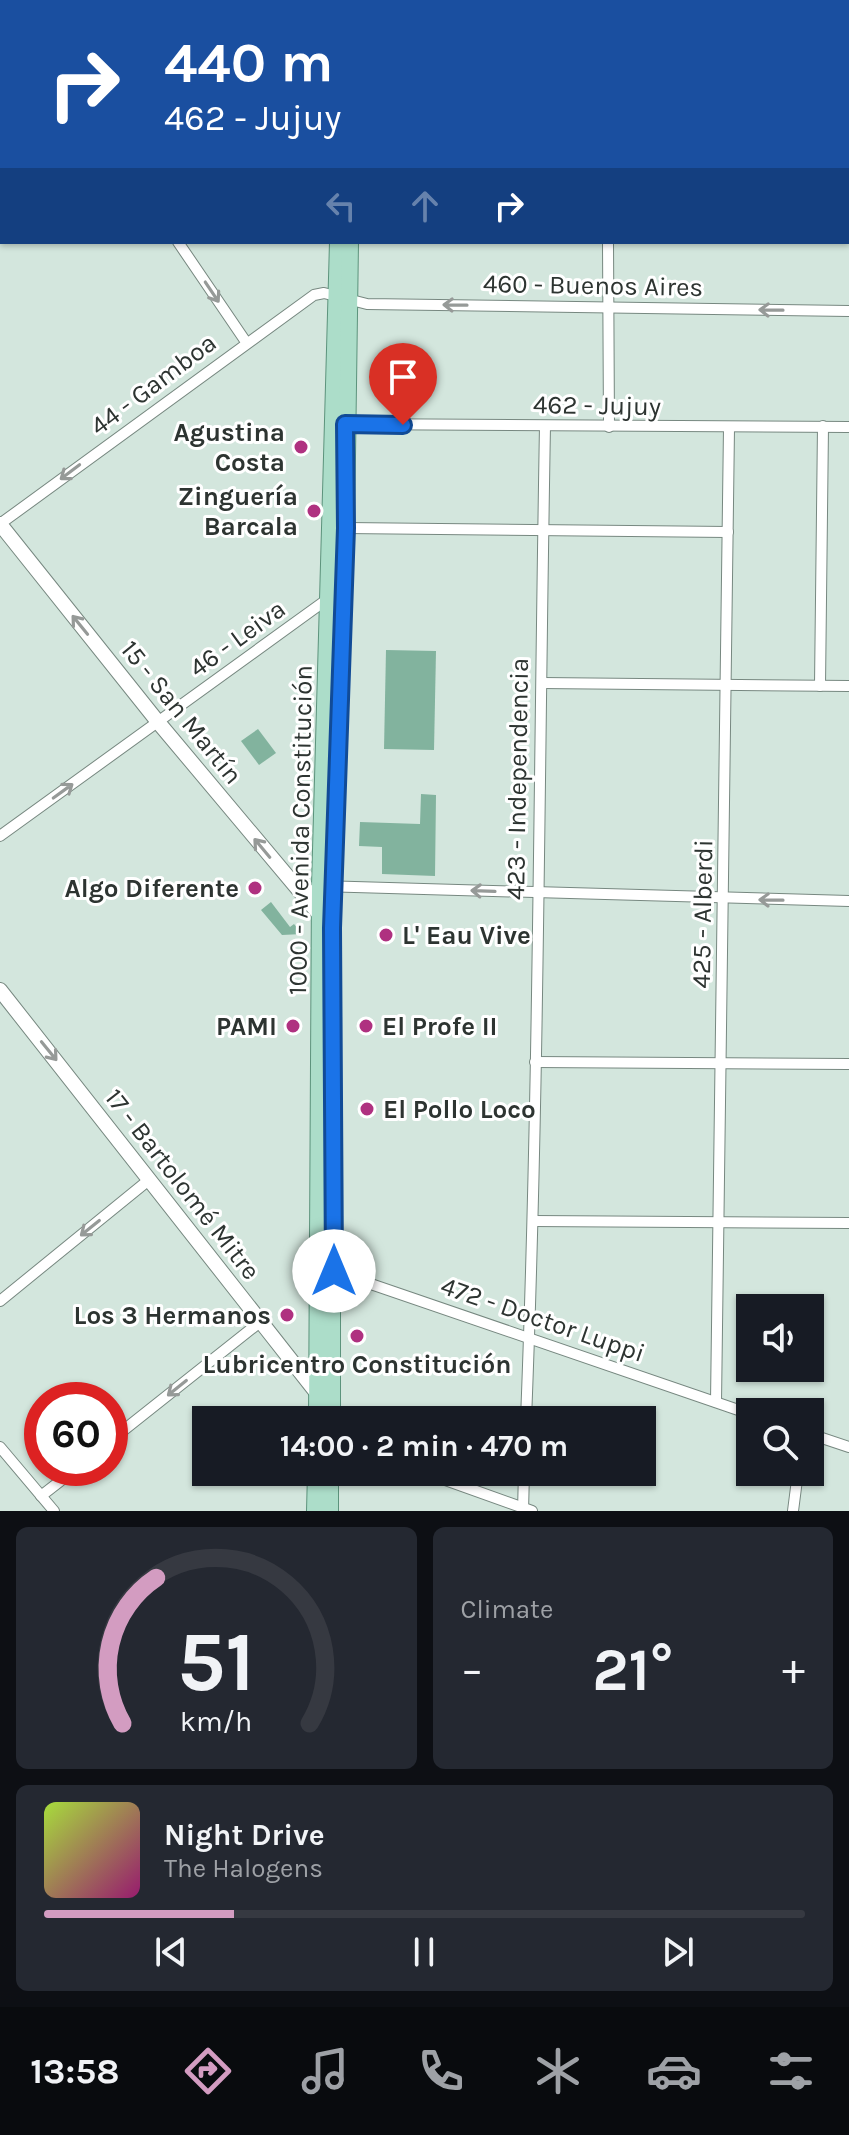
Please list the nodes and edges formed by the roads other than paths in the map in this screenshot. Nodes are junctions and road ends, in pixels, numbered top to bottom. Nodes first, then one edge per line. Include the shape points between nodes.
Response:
1 (179, 244) edge
2 (338, 244) edge
3 (350, 244) edge
4 (608, 244) edge
5 (343, 300) junction
6 (607, 308) junction
7 (849, 311) edge
8 (246, 342) junction
9 (345, 424) junction
10 (545, 426) junction
11 (823, 426) junction
12 (609, 427) junction
13 (849, 427) edge
14 (729, 428) junction
15 (0, 524) edge
16 (346, 528) junction
17 (543, 529) junction
18 (728, 532) junction
19 (344, 587) junction
20 (329, 598) junction
21 (542, 683) junction
22 (727, 685) junction
23 (820, 686) junction
24 (849, 686) edge
25 (158, 722) junction
26 (0, 836) edge
27 (326, 886) junction
28 (538, 893) junction
29 (302, 896) junction
30 (724, 900) junction
31 (849, 901) edge
32 (326, 922) junction
33 (0, 990) edge
34 (535, 1062) junction
35 (721, 1062) junction
36 (849, 1064) edge
37 (150, 1179) junction
38 (533, 1221) junction
39 (719, 1221) junction
40 (849, 1223) edge
41 (327, 1270) junction
42 (0, 1301) edge
43 (260, 1322) junction
44 (529, 1338) junction
45 (325, 1397) junction
46 (716, 1402) junction
47 (322, 1406) edge
48 (328, 1406) edge
49 (527, 1406) edge
50 (736, 1409) edge
51 (128, 1427) edge
52 (824, 1439) edge
53 (0, 1447) edge
54 (849, 1447) edge
55 (54, 1486) edge
56 (316, 1486) edge
57 (330, 1486) edge
58 (461, 1486) edge
59 (525, 1486) edge
60 (796, 1486) edge
61 (41, 1496) junction
62 (526, 1510) edge
63 (54, 1511) edge
64 (315, 1511) edge
65 (330, 1511) edge
66 (793, 1511) edge

1 -> 8 street
2 - 5 main road, 1000 - Avenida Constitución
3 - 5 main road, 1000 - Avenida Constitución
4 - 6 street
6 -> 5 street, 460 - Buenos Aires
5 - 8 street, 44 - Gamboa via 314,295
5 - 9 main road, 1000 - Avenida Constitución
5 - 20 main road, 1000 - Avenida Constitución
7 -> 6 street, 460 - Buenos Aires
6 - 12 street
8 -> 15 street, 44 - Gamboa
9 - 10 street, 462 - Jujuy
9 - 16 main road, 1000 - Avenida Constitución
10 - 12 street, 462 - Jujuy
10 - 17 street, 423 - Independencia
11 - 13 street, 462 - Jujuy
11 - 14 street, 462 - Jujuy
11 - 23 street
12 - 14 street, 462 - Jujuy
14 - 18 street, 425 - Alberdi
25 -> 15 street, 15 - San Martín
16 - 17 street
16 - 19 main road, 1000 - Avenida Constitución
17 - 18 street
17 - 21 street, 423 - Independencia
18 - 22 street, 425 - Alberdi
19 - 20 street, 46 - Leiva
19 - 27 main road, 1000 - Avenida Constitución
20 - 25 street, 46 - Leiva
20 - 27 main road, 1000 - Avenida Constitución
21 - 22 street
21 - 28 street, 423 - Independencia
22 - 23 street
22 - 30 street, 425 - Alberdi
23 - 24 street
26 -> 25 street, 46 - Leiva
29 -> 25 street, 15 - San Martín
28 -> 27 street
27 - 29 street
27 - 32 main road, 1000 - Avenida Constitución
28 - 30 street
28 - 34 street, 423 - Independencia
29 - 32 street, 15 - San Martín
31 -> 30 street
30 - 35 street, 425 - Alberdi
32 - 41 main road, 1000 - Avenida Constitución
33 -> 37 street, 17 - Bartolomé Mitre
34 - 35 street
34 - 38 street, 423 - Independencia
35 - 36 street
35 - 39 street, 425 - Alberdi
37 -> 42 street
37 - 43 street, 17 - Bartolomé Mitre
38 - 39 street
38 - 44 street, 423 - Independencia
39 - 40 street
39 - 46 street, 425 - Alberdi
41 - 44 street, 472 - Doctor Luppi
41 - 45 main road, 1000 - Avenida Constitución
43 - 45 street, 17 - Bartolomé Mitre
43 -> 51 street
44 - 46 street, 472 - Doctor Luppi
44 - 49 street, 423 - Independencia
45 - 47 main road, 1000 - Avenida Constitución
45 - 48 main road, 1000 - Avenida Constitución
46 - 50 street, 472 - Doctor Luppi
52 - 54 street
53 - 61 street
55 - 61 street
56 - 64 main road
57 - 65 main road
58 - 62 street
59 - 62 street
60 - 66 street
61 - 63 street

